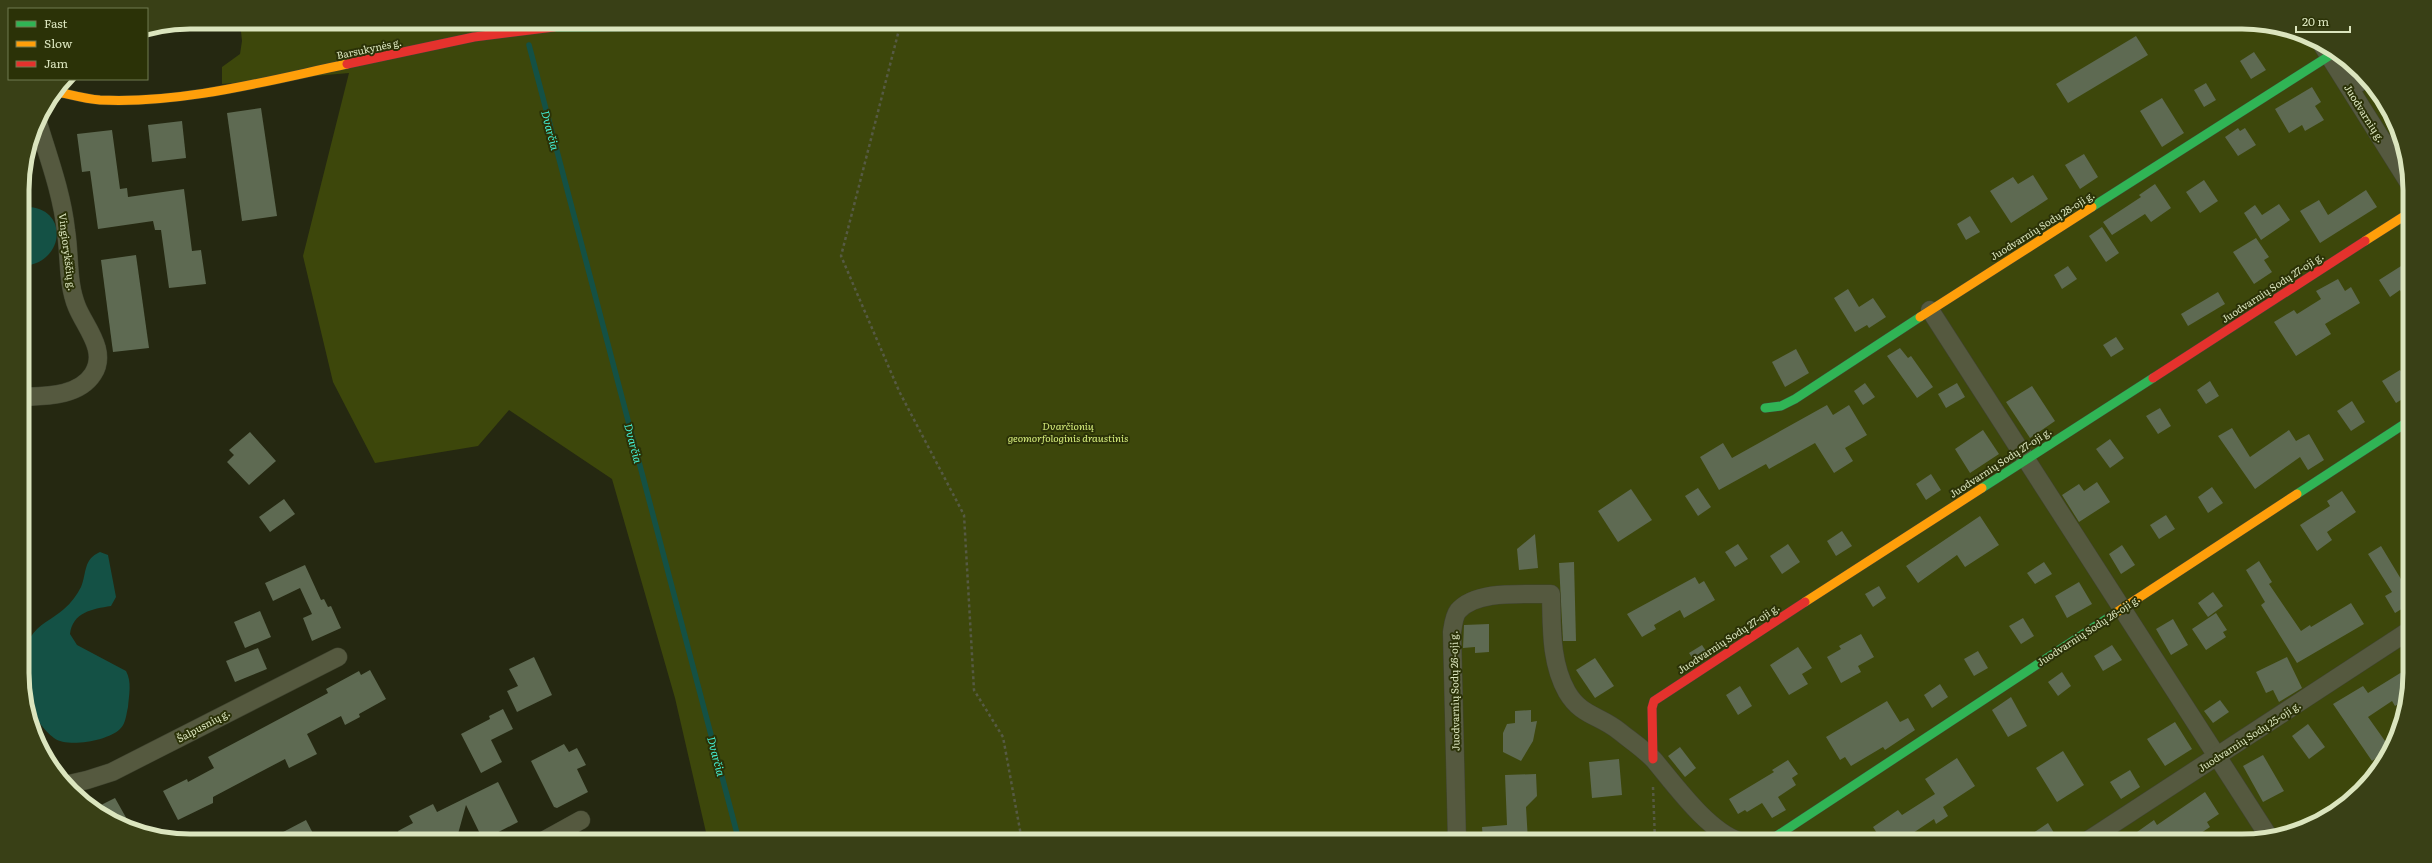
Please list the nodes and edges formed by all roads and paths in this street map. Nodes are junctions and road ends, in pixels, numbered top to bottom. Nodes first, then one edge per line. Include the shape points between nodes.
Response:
1 (535, 29) edge
2 (899, 29) edge
3 (2322, 51) edge
4 (2329, 55) edge
5 (2361, 82) edge
6 (2350, 88) junction
7 (62, 93) edge
8 (40, 130) edge
9 (2402, 172) edge
10 (2403, 217) edge
11 (1930, 310) junction
12 (29, 397) edge
13 (1765, 408) dead end
14 (2403, 425) edge
15 (2025, 458) junction
16 (2121, 608) junction
17 (2403, 635) edge
18 (338, 657) dead end
19 (2218, 757) junction
20 (1653, 759) junction
21 (73, 783) edge
22 (581, 820) dead end
23 (2266, 832) edge
24 (1789, 833) edge
25 (556, 834) edge
26 (1021, 834) edge
27 (1456, 834) edge
28 (1655, 834) edge
29 (1724, 834) edge
30 (2097, 834) edge

1 - 7 street, Barsukynės g. via 474,37 208,93 146,101 98,100
2 - 26 path via 840,256 899,391 964,515 974,690 1003,737
3 - 11 street, Juodvarnių Sodų 28-oji g.
4 - 6 street, Juodvarnių g.
5 - 6 street
6 - 9 street, Juodvarnių g.
8 - 12 street, Vingiorykščių g. via 60,191 71,288 76,306 98,348 98,362 93,374 74,390
10 - 15 street, Juodvarnių Sodų 27-oji g.
11 - 13 street, Juodvarnių Sodų 28-oji g. via 1795,399 1781,406
11 - 15 street
14 - 16 street, Juodvarnių Sodų 26-oji g.
15 - 16 street
15 - 20 street, Juodvarnių Sodų 27-oji g. via 1654,701
16 - 19 street
16 - 24 street, Juodvarnių Sodų 26-oji g.
17 - 19 street, Juodvarnių Sodų 25-oji g.
18 - 21 street, Šalpusnių g. via 112,772
19 - 23 street
19 - 30 street, Juodvarnių Sodų 25-oji g.
20 - 27 street, Juodvarnių Sodų 26-oji g. via 1608,722 1581,711 1567,692 1554,657 1551,594 1484,596 1469,602 1457,612 1452,632
20 - 28 path
20 - 29 street, Juodvarnių Sodų 26-oji g. via 1676,789
22 - 25 street

